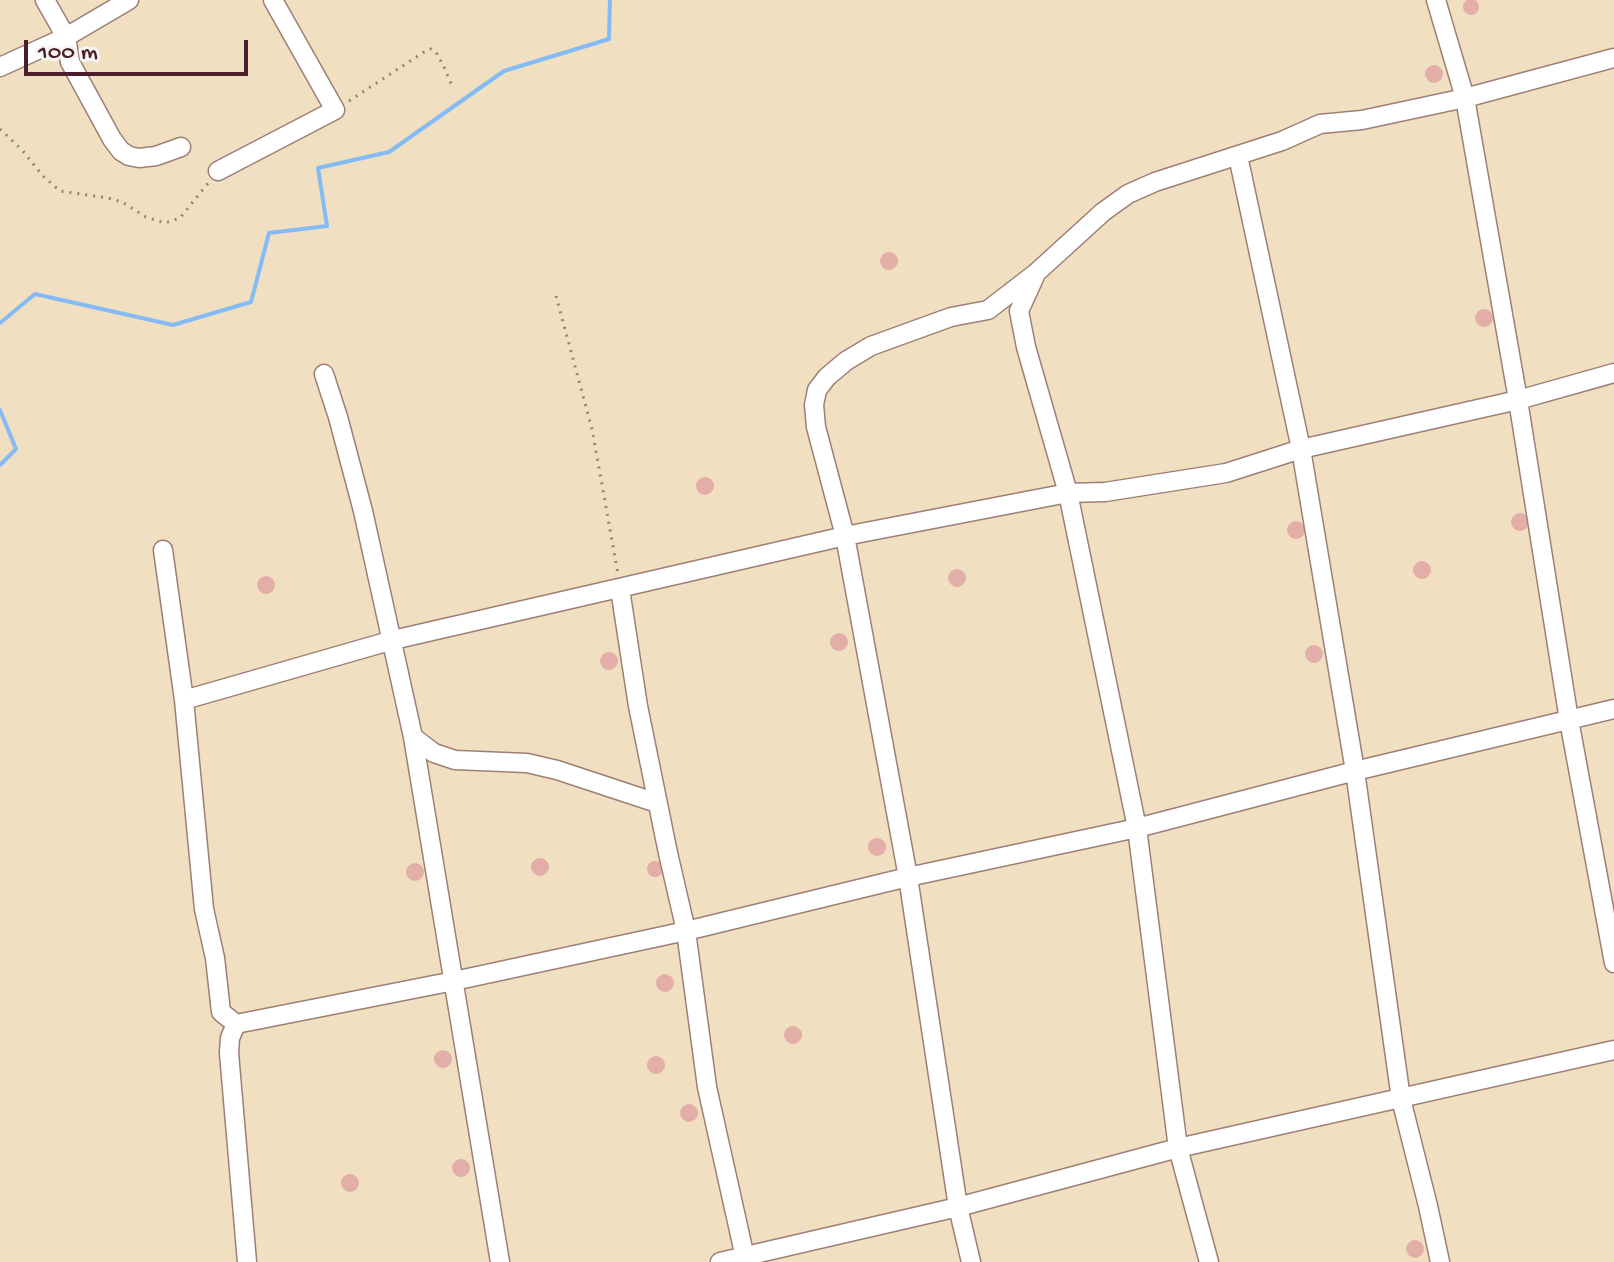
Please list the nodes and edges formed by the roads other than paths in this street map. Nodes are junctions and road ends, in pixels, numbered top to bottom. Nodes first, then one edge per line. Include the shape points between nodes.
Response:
1 (45, 0) edge
2 (129, 0) edge
3 (273, 0) edge
4 (1436, 0) edge
5 (66, 37) junction
6 (1614, 58) edge
7 (0, 67) edge
8 (1465, 98) junction
9 (181, 147) dead end
10 (1238, 156) junction
11 (218, 171) road end
12 (1036, 273) junction
13 (1614, 373) edge
14 (324, 374) dead end
15 (1518, 400) junction
16 (1301, 449) junction
17 (1068, 493) junction
18 (845, 536) junction
19 (163, 550) dead end
20 (620, 589) junction
21 (393, 640) junction
22 (184, 700) junction
23 (1614, 709) edge
24 (1569, 720) junction
25 (413, 737) junction
26 (1355, 771) junction
27 (657, 803) junction
28 (1137, 828) junction
29 (908, 877) junction
30 (686, 931) junction
31 (1614, 963) edge
32 (454, 981) junction
33 (236, 1024) junction
34 (1614, 1050) edge
35 (1401, 1099) junction
36 (1178, 1148) junction
37 (958, 1207) junction
38 (745, 1259) edge
39 (247, 1262) edge
40 (500, 1262) edge
41 (720, 1262) edge
42 (971, 1262) edge
43 (1209, 1262) edge
44 (1440, 1262) edge

1 - 5 street
2 - 5 street
3 - 11 street via 335,110
4 - 8 street
5 - 7 street
5 - 9 street via 70,62 121,151 139,158
6 - 8 street
8 - 10 street via 1320,124
8 - 15 street
10 - 12 street via 1128,194
10 - 16 street
12 - 17 street via 1019,311
12 - 18 street via 988,310 951,317 871,346 846,361 817,390 816,427
13 - 15 street
14 - 21 street
15 - 16 street
15 - 24 street
16 - 17 street via 1226,473
16 - 26 street
17 - 18 street
17 - 28 street
18 - 20 street
18 - 29 street
19 - 22 street
20 - 21 street
20 - 27 street
21 - 22 street
21 - 25 street
22 - 33 street via 204,909 221,1012
23 - 24 street
24 - 26 street
24 - 31 street
25 - 27 street via 455,760 527,763
25 - 32 street
26 - 28 street
26 - 35 street
27 - 30 street
28 - 29 street
28 - 36 street
29 - 30 street
29 - 37 street
30 - 32 street
30 - 38 street via 707,1087
32 - 33 street
32 - 40 street
33 - 39 street via 229,1053
34 - 35 street
35 - 36 street
35 - 44 street
36 - 37 street
36 - 43 street
37 - 38 street
37 - 42 street
38 - 41 street

